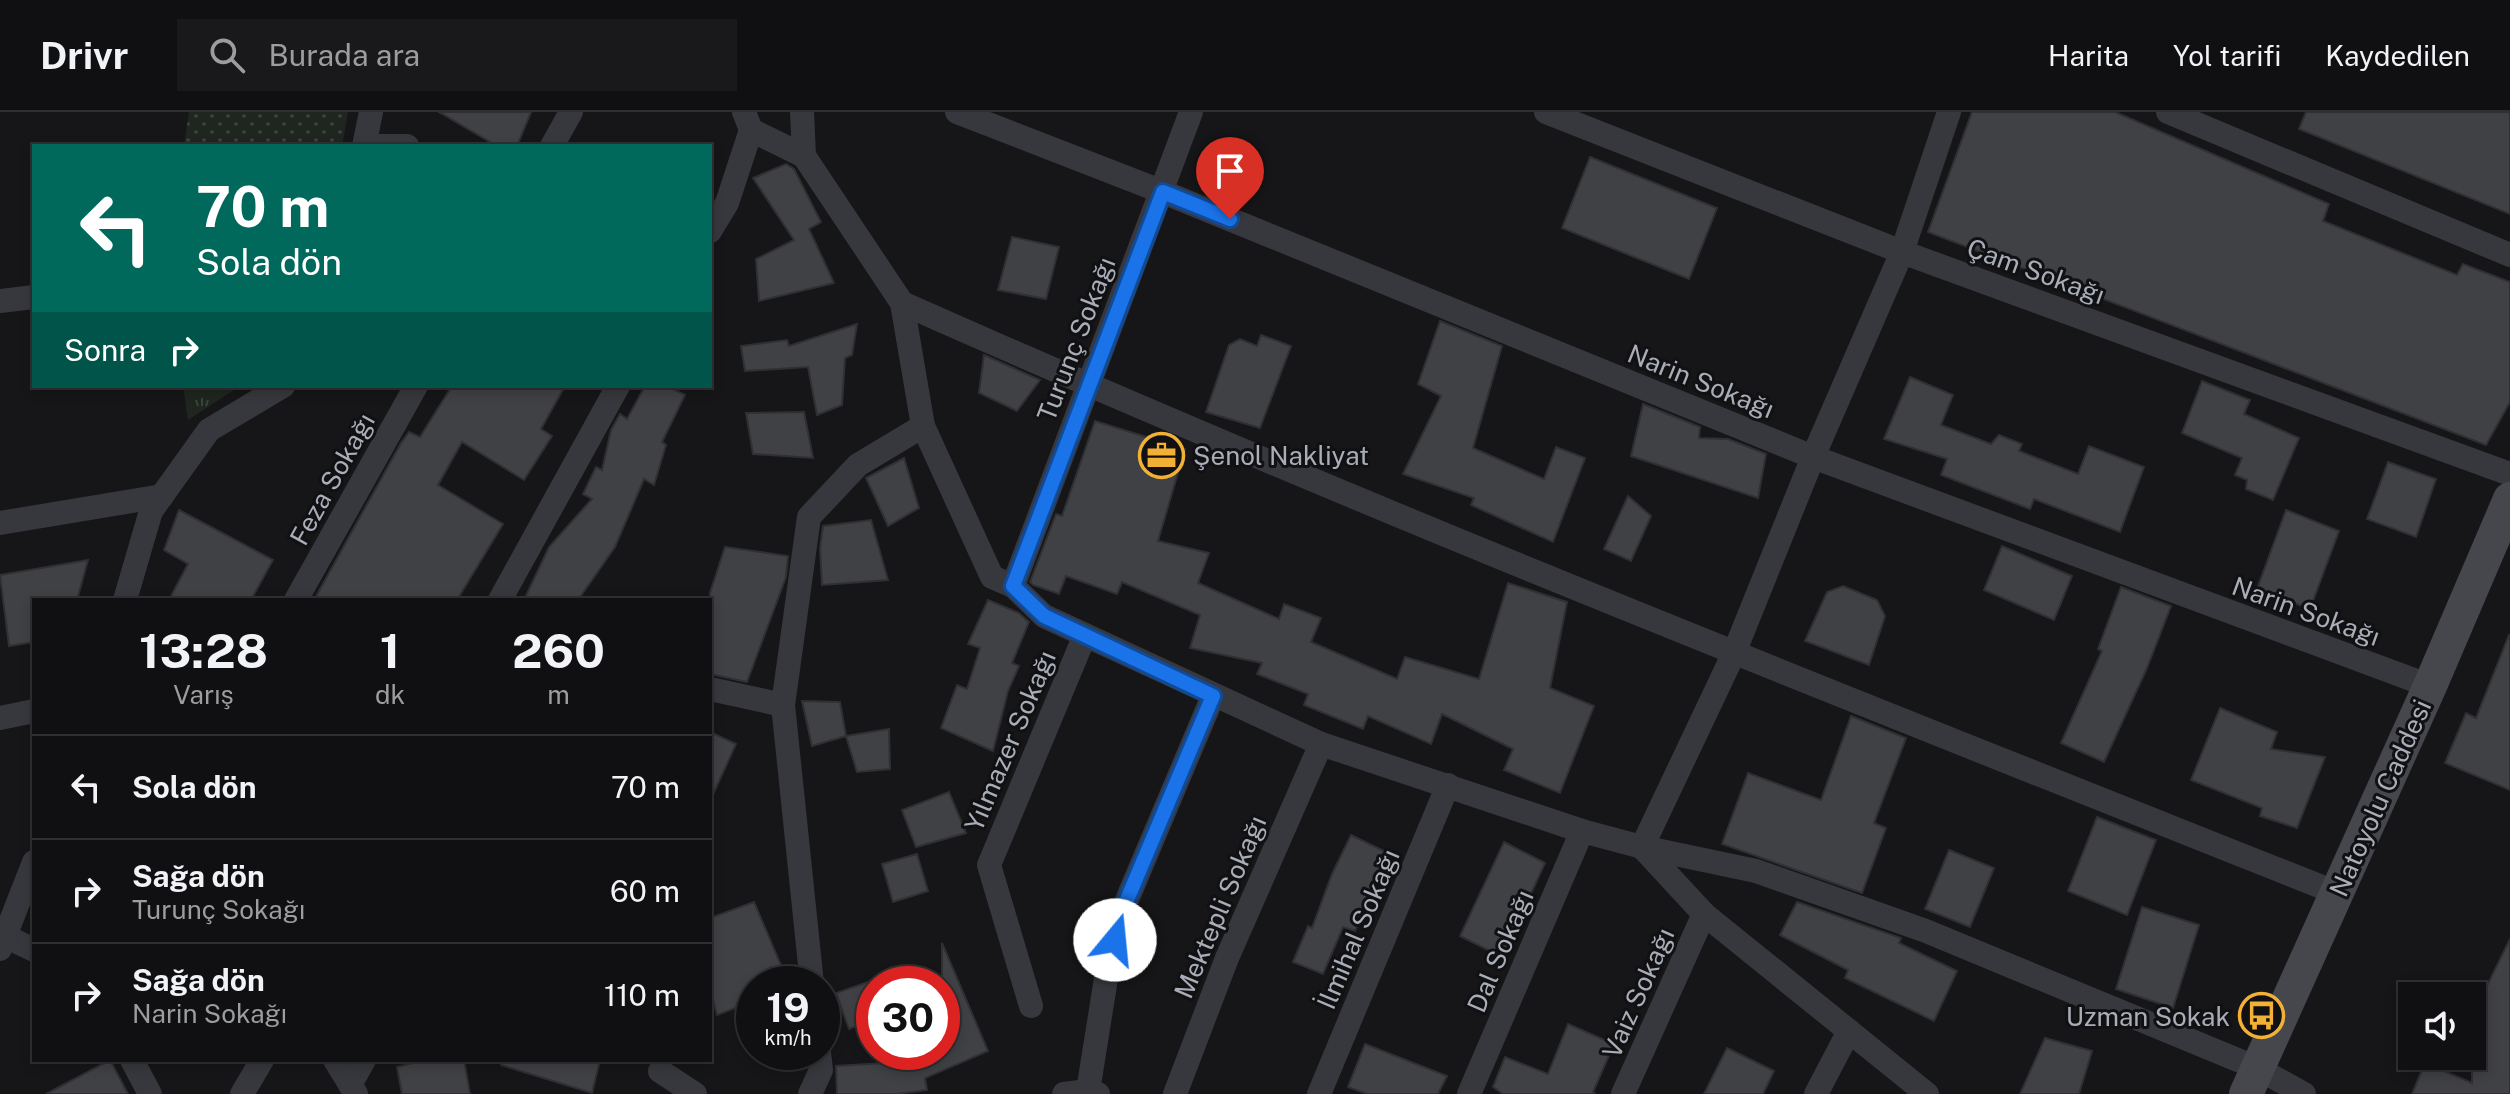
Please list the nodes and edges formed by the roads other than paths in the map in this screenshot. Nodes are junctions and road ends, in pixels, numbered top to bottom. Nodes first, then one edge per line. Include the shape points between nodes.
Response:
1 (371, 112) edge
2 (571, 112) edge
3 (802, 112) edge
4 (957, 112) edge
5 (1191, 112) edge
6 (1546, 112) edge
7 (1949, 112) edge
8 (2168, 112) edge
9 (747, 121) edge
10 (364, 144) edge
11 (553, 144) edge
12 (804, 156) junction
13 (1163, 192) junction
14 (712, 228) edge
15 (1902, 252) junction
16 (2510, 255) edge
17 (32, 297) edge
18 (0, 301) edge
19 (902, 303) junction
20 (1088, 386) junction
21 (280, 388) edge
22 (415, 388) edge
23 (617, 388) edge
24 (923, 426) junction
25 (1813, 457) junction
26 (2510, 474) edge
27 (162, 496) junction
28 (2510, 499) edge
29 (0, 523) edge
30 (1013, 586) junction
31 (126, 598) edge
32 (297, 598) edge
33 (501, 598) edge
34 (1085, 635) junction
35 (1734, 653) junction
36 (2430, 686) junction
37 (712, 689) edge
38 (1213, 696) junction
39 (783, 705) junction
40 (32, 711) edge
41 (0, 718) edge
42 (1321, 744) junction
43 (1448, 785) junction
44 (1582, 831) junction
45 (1642, 847) junction
46 (32, 867) edge
47 (2337, 893) junction
48 (1704, 914) junction
49 (2, 942) edge
50 (32, 950) edge
51 (810, 966) edge
52 (1031, 1006) dead end
53 (1849, 1031) junction
54 (133, 1062) edge
55 (261, 1062) edge
56 (336, 1062) edge
57 (363, 1062) edge
58 (821, 1070) edge
59 (660, 1071) dead end
60 (2251, 1081) edge
61 (353, 1090) edge
62 (1084, 1093) edge
63 (150, 1094) edge
64 (242, 1094) edge
65 (695, 1094) edge
66 (810, 1094) edge
67 (1175, 1094) edge
68 (1319, 1094) edge
69 (1469, 1094) edge
70 (1623, 1094) edge
71 (1816, 1094) edge
72 (1927, 1094) edge
73 (2304, 1094) edge

1 - 10 street
2 - 11 street
3 - 12 street
4 - 13 street, Narin Sokağı
5 - 13 street, Turunç Sokağı
6 - 15 street, Çam Sokağı
7 - 15 street
8 - 16 street
9 - 12 street
9 - 14 street via 727,203
12 - 19 street
13 - 20 street, Turunç Sokağı
13 - 25 street, Narin Sokağı
15 - 25 street
15 - 26 street, Çam Sokağı
17 - 18 street
19 - 20 street
19 - 24 street
20 - 30 street, Turunç Sokağı
20 - 35 street
21 - 27 street via 209,430
22 - 32 street, Feza Sokağı
23 - 33 street
24 - 30 street via 992,577
24 - 39 street via 858,465 809,517
25 - 35 street
25 - 36 street, Narin Sokağı
27 - 29 street
27 - 31 street via 151,511
28 - 36 main road, Natoyolu Caddesi
30 - 34 street via 1044,616
34 - 38 street
34 - 52 street, Yılmazer Sokağı via 989,865
35 - 45 street
35 - 47 street
36 - 47 main road, Natoyolu Caddesi
37 - 39 street
38 - 42 street
38 - 62 street via 1121,914
39 - 51 street
40 - 41 street
42 - 43 street
42 - 67 street, Mektepli Sokağı via 1227,958
43 - 44 street
43 - 68 street, İlmihal Sokağı
44 - 45 street
44 - 69 street, Dal Sokağı
45 - 48 street
45 - 60 street via 1756,871 1926,931
46 - 49 street
47 - 60 main road, Natoyolu Caddesi
48 - 53 street
48 - 70 street, Vaiz Sokağı
49 - 50 street
53 - 71 street
53 - 72 street
54 - 63 street
55 - 64 street
56 - 61 street
57 - 61 street
58 - 66 street
59 - 65 street
60 - 73 street

